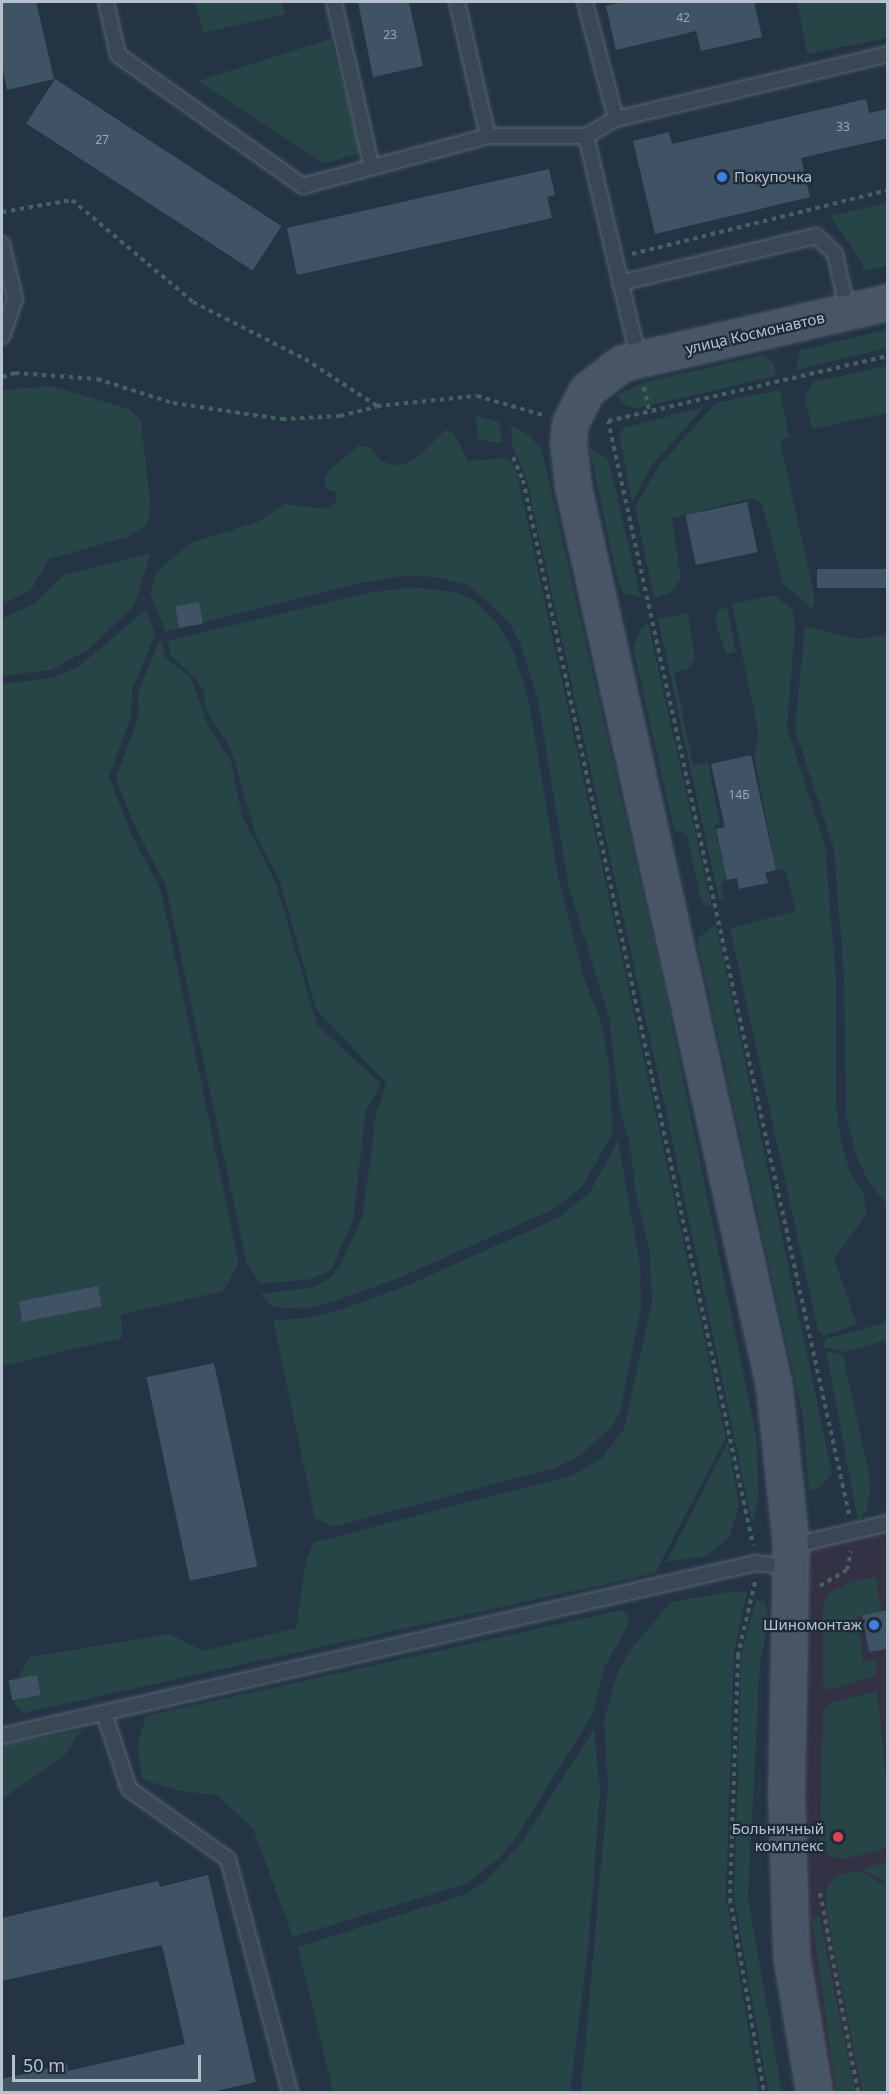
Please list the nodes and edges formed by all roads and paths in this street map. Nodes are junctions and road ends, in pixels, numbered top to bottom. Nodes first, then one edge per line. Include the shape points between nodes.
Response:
1 (106, 2) edge
2 (333, 2) edge
3 (457, 2) edge
4 (585, 2) edge
5 (888, 54) edge
6 (616, 119) junction
7 (488, 136) junction
8 (586, 136) junction
9 (372, 168) junction
10 (888, 190) edge
11 (2, 212) edge
12 (2, 244) edge
13 (615, 258) junction
14 (620, 283) junction
15 (888, 302) edge
16 (848, 312) junction
17 (2, 336) edge
18 (888, 357) edge
19 (630, 361) junction
20 (2, 377) edge
21 (377, 406) junction
22 (570, 423) junction
23 (513, 457) dead end
24 (888, 1523) edge
25 (854, 1533) junction
26 (790, 1556) junction
27 (756, 1563) junction
28 (819, 1595) dead end
29 (104, 1713) junction
30 (2, 1736) edge
31 (818, 1881) dead end
32 (290, 2092) edge
33 (764, 2092) edge
34 (814, 2092) edge
35 (858, 2092) edge

1 - 9 lane via 118,55 303,186
2 - 9 lane
3 - 7 lane
4 - 6 lane
5 - 6 lane
6 - 8 lane
7 - 8 lane
7 - 9 lane
8 - 13 lane
10 - 13 path
11 - 21 path via 72,200 193,302 305,359
12 - 17 lane via 15,299
13 - 14 lane
14 - 16 lane via 816,237 835,254
14 - 19 lane
15 - 16 main road, улица Космонавтов
16 - 19 main road, улица Космонавтов
18 - 25 path via 608,421
19 - 22 main road via 587,390
20 - 21 path via 15,373 97,378 173,403 282,419 340,416
21 - 22 path via 477,396
22 - 26 main road via 568,464 774,1386
23 - 27 path via 526,492
24 - 25 lane
25 - 26 lane
25 - 28 path via 847,1570 820,1583
26 - 27 lane
26 - 34 main road via 786,1797 791,1954
27 - 29 lane
27 - 33 path via 738,1655 730,1899
29 - 30 lane
29 - 32 lane via 129,1789 228,1859
31 - 35 path

